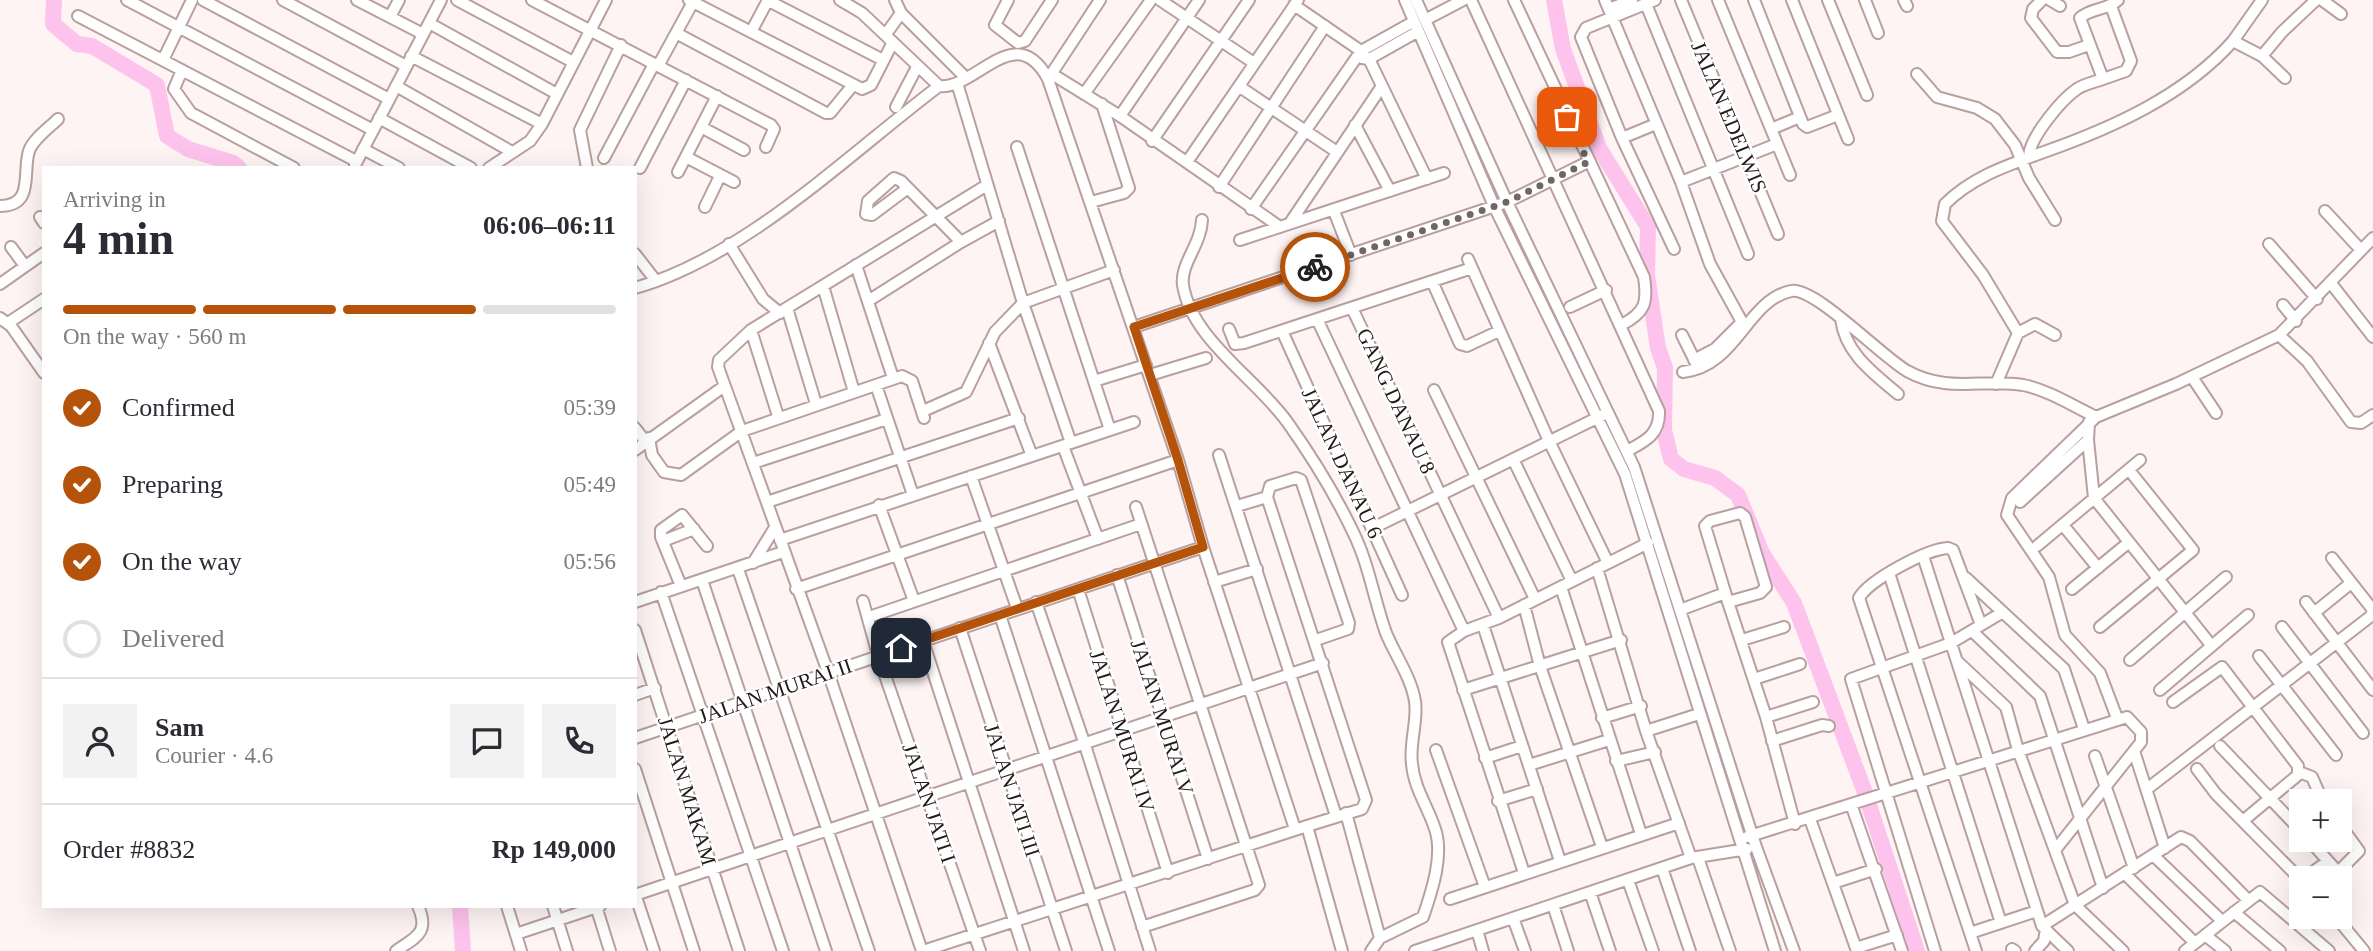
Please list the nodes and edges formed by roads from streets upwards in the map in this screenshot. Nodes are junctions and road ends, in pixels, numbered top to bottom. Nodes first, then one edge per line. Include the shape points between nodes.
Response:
1 (127, 0) edge
2 (192, 0) edge
3 (203, 0) edge
4 (283, 0) edge
5 (357, 0) edge
6 (399, 0) edge
7 (441, 0) edge
8 (457, 0) edge
9 (532, 0) edge
10 (606, 0) edge
11 (768, 0) edge
12 (839, 0) edge
13 (895, 0) edge
14 (1007, 0) edge
15 (1052, 0) edge
16 (1100, 0) edge
17 (1151, 0) edge
18 (1160, 0) edge
19 (1199, 0) edge
20 (1249, 0) edge
21 (1463, 0) edge
22 (1471, 0) edge
23 (1514, 0) edge
24 (1632, 0) edge
25 (1681, 0) edge
26 (1718, 0) edge
27 (1754, 0) edge
28 (1792, 0) edge
29 (1828, 0) edge
30 (1865, 0) edge
31 (2042, 0) edge
32 (2084, 0) edge
33 (2262, 0) edge
34 (2316, 0) edge
35 (2322, 0) edge
36 (691, 1) edge
37 (1651, 2) edge
38 (1296, 3) edge
39 (2114, 3) edge
40 (221, 4) edge
41 (1412, 4) edge
42 (1609, 9) edge
43 (2089, 12) junction
44 (901, 13) junction
45 (2340, 14) dead end
46 (78, 16) dead end
47 (390, 17) junction
48 (1187, 19) junction
49 (1425, 20) junction
50 (429, 23) junction
51 (1325, 26) junction
52 (179, 27) junction
53 (1415, 27) junction
54 (590, 29) junction
55 (751, 32) junction
56 (676, 33) junction
57 (1878, 33) dead end
58 (423, 34) junction
59 (889, 38) junction
60 (1222, 41) junction
61 (2233, 41) junction
62 (621, 45) junction
63 (2089, 45) junction
64 (1363, 56) junction
65 (2262, 57) junction
66 (163, 60) junction
67 (883, 60) junction
68 (409, 61) junction
69 (573, 62) junction
70 (1254, 63) junction
71 (656, 65) junction
72 (917, 67) junction
73 (182, 70) junction
74 (1917, 74) dead end
75 (1050, 77) junction
76 (2285, 78) dead end
77 (2103, 79) junction
78 (686, 80) junction
79 (961, 80) junction
80 (853, 85) junction
81 (396, 86) junction
82 (939, 86) junction
83 (1382, 86) junction
84 (1240, 87) junction
85 (557, 94) junction
86 (1084, 94) junction
87 (1867, 95) dead end
88 (717, 96) junction
89 (389, 99) junction
90 (1102, 104) junction
91 (896, 107) dead end
92 (1269, 107) junction
93 (1838, 115) junction
94 (1120, 116) junction
95 (1800, 117) junction
96 (58, 118) dead end
97 (379, 118) junction
98 (541, 124) junction
99 (1656, 124) junction
100 (1355, 125) junction
101 (701, 127) junction
102 (1771, 129) junction
103 (373, 130) junction
104 (1304, 131) junction
105 (1622, 138) junction
106 (1848, 139) dead end
107 (1152, 141) junction
108 (1777, 144) junction
109 (766, 147) dead end
110 (1017, 147) dead end
111 (363, 149) junction
112 (744, 149) dead end
113 (512, 152) junction
114 (1337, 152) junction
115 (686, 157) junction
116 (1746, 157) junction
117 (2024, 158) junction
118 (604, 159) dead end
119 (1187, 162) junction
120 (1588, 162) junction
121 (272, 163) edge
122 (355, 165) edge
123 (395, 166) edge
124 (467, 166) edge
125 (492, 166) edge
126 (587, 166) edge
127 (639, 168) dead end
128 (1713, 169) junction
129 (678, 172) dead end
130 (1444, 173) dead end
131 (1790, 175) dead end
132 (720, 176) junction
133 (1427, 178) junction
134 (1553, 181) junction
135 (734, 182) dead end
136 (1681, 182) junction
137 (987, 184) junction
138 (1219, 187) junction
139 (908, 188) dead end
140 (1390, 191) junction
141 (1091, 202) junction
142 (1507, 202) junction
143 (0, 206) edge
144 (1494, 206) junction
145 (705, 207) dead end
146 (1251, 209) junction
147 (1334, 211) junction
148 (2325, 211) dead end
149 (933, 215) junction
150 (1202, 220) dead end
151 (2055, 220) dead end
152 (999, 221) junction
153 (1285, 225) junction
154 (1778, 234) dead end
155 (2373, 238) edge
156 (1240, 240) dead end
157 (961, 242) junction
158 (729, 243) junction
159 (2269, 244) dead end
160 (12, 247) dead end
161 (2360, 248) junction
162 (1674, 249) dead end
163 (42, 254) edge
164 (1748, 254) dead end
165 (1352, 255) junction
166 (637, 257) edge
167 (856, 265) junction
168 (25, 267) junction
169 (1114, 270) junction
170 (656, 281) junction
171 (1432, 281) junction
172 (2330, 282) junction
173 (0, 284) edge
174 (823, 286) junction
175 (637, 287) edge
176 (1062, 289) junction
177 (1605, 290) junction
178 (2317, 299) junction
179 (42, 300) edge
180 (868, 301) junction
181 (1023, 303) junction
182 (2283, 305) dead end
183 (1570, 307) dead end
184 (1191, 308) junction
185 (1352, 308) junction
186 (783, 310) junction
187 (1317, 319) junction
188 (1841, 319) junction
189 (4, 320) edge
190 (2296, 320) junction
191 (1621, 325) junction
192 (1134, 327) junction
193 (1229, 329) dead end
194 (751, 330) junction
195 (1282, 331) junction
196 (1499, 331) junction
197 (2018, 333) junction
198 (1682, 335) dead end
199 (2055, 335) dead end
200 (2279, 335) junction
201 (2373, 337) edge
202 (989, 343) junction
203 (42, 352) edge
204 (33, 358) junction
205 (1206, 358) dead end
206 (1696, 364) junction
207 (42, 370) edge
208 (1148, 370) junction
209 (1683, 372) dead end
210 (893, 377) junction
211 (2192, 377) junction
212 (1094, 381) junction
213 (1996, 384) junction
214 (876, 385) junction
215 (723, 387) junction
216 (1434, 390) dead end
217 (854, 392) junction
218 (1898, 394) dead end
219 (816, 404) junction
220 (2216, 413) dead end
221 (1603, 414) junction
222 (2373, 415) edge
223 (778, 416) junction
224 (1019, 418) junction
225 (887, 419) junction
226 (2092, 419) junction
227 (1134, 422) dead end
228 (637, 430) edge
229 (1110, 430) junction
230 (741, 431) junction
231 (647, 440) junction
232 (2088, 440) junction
233 (1549, 441) junction
234 (1067, 444) junction
235 (637, 448) edge
236 (1627, 451) junction
237 (1219, 455) dead end
238 (900, 456) junction
239 (1032, 456) junction
240 (1513, 459) junction
241 (1178, 460) junction
242 (2140, 460) dead end
243 (753, 463) junction
244 (2129, 470) junction
245 (971, 476) junction
246 (1476, 477) junction
247 (1081, 493) junction
248 (913, 495) junction
249 (1440, 495) junction
250 (1267, 497) junction
251 (2094, 498) junction
252 (767, 502) junction
253 (2020, 502) dead end
254 (879, 505) junction
255 (1237, 506) junction
256 (1136, 507) dead end
257 (1408, 511) junction
258 (987, 524) junction
259 (1142, 524) junction
260 (2063, 525) junction
261 (1373, 528) junction
262 (694, 529) junction
263 (775, 529) junction
264 (1098, 539) junction
265 (663, 541) junction
266 (1648, 543) junction
267 (2128, 543) junction
268 (707, 546) dead end
269 (781, 546) junction
270 (2037, 546) dead end
271 (1203, 547) junction
272 (897, 552) junction
273 (1923, 556) junction
274 (2332, 558) dead end
275 (1154, 562) junction
276 (753, 563) junction
277 (1608, 563) junction
278 (1597, 568) junction
279 (2098, 568) junction
280 (738, 569) junction
281 (1257, 569) junction
282 (1003, 572) junction
283 (1889, 573) junction
284 (1116, 575) junction
285 (1963, 575) junction
286 (2226, 577) dead end
287 (702, 579) junction
288 (2158, 579) junction
289 (1572, 581) junction
290 (1214, 582) junction
291 (2351, 583) junction
292 (681, 586) junction
293 (1561, 587) junction
294 (796, 589) junction
295 (1078, 589) junction
296 (2072, 589) dead end
297 (661, 592) junction
298 (1402, 594) dead end
299 (1727, 597) junction
300 (1535, 599) junction
301 (637, 601) edge
302 (863, 601) dead end
303 (914, 601) junction
304 (1036, 602) junction
305 (2306, 602) dead end
306 (1524, 605) junction
307 (1017, 608) junction
308 (1680, 610) junction
309 (2003, 612) junction
310 (2184, 612) junction
311 (2314, 613) junction
312 (1000, 615) junction
313 (2248, 615) dead end
314 (869, 617) junction
315 (1499, 618) junction
316 (2365, 620) junction
317 (1483, 625) junction
318 (2100, 626) dead end
319 (1784, 627) dead end
320 (2282, 627) dead end
321 (960, 628) junction
322 (1976, 628) junction
323 (2373, 630) edge
324 (1464, 631) junction
325 (637, 636) edge
326 (1316, 640) junction
327 (1621, 640) junction
328 (1742, 640) junction
329 (923, 641) junction
330 (2336, 642) junction
331 (1951, 643) junction
332 (2211, 645) junction
333 (1583, 653) junction
334 (878, 655) junction
335 (1916, 655) junction
336 (2084, 656) junction
337 (2259, 656) dead end
338 (2130, 660) dead end
339 (1957, 661) junction
340 (1323, 663) junction
341 (2309, 663) junction
342 (1800, 664) dead end
343 (1540, 666) junction
344 (1883, 667) junction
345 (2064, 669) junction
346 (828, 673) junction
347 (1290, 675) junction
348 (1501, 677) junction
349 (1754, 679) junction
350 (2281, 685) junction
351 (1249, 687) junction
352 (655, 688) junction
353 (780, 689) junction
354 (1463, 690) junction
355 (2160, 690) dead end
356 (2373, 690) edge
357 (637, 694) edge
358 (741, 701) junction
359 (1813, 702) dead end
360 (2173, 702) dead end
361 (1199, 705) junction
362 (1641, 706) junction
363 (2252, 706) junction
364 (1699, 715) junction
365 (703, 716) junction
366 (1766, 717) junction
367 (1161, 718) junction
368 (1602, 718) junction
369 (2116, 718) junction
370 (1829, 726) dead end
371 (668, 728) junction
372 (2084, 729) junction
373 (1122, 730) junction
374 (1646, 731) junction
375 (2363, 733) dead end
376 (637, 737) edge
377 (2052, 739) junction
378 (1609, 740) junction
379 (1772, 740) junction
380 (1084, 742) junction
381 (1522, 746) junction
382 (2220, 746) dead end
383 (1436, 750) dead end
384 (2018, 750) junction
385 (2134, 751) junction
386 (1655, 752) junction
387 (1570, 754) junction
388 (2336, 755) dead end
389 (1045, 756) junction
390 (2095, 756) dead end
391 (1485, 758) junction
392 (1616, 761) junction
393 (1987, 761) junction
394 (1529, 765) junction
395 (1005, 769) junction
396 (2197, 769) dead end
397 (1951, 770) junction
398 (2300, 772) junction
399 (637, 775) edge
400 (968, 782) junction
401 (1919, 784) junction
402 (2107, 785) junction
403 (1537, 789) junction
404 (2147, 789) junction
405 (2317, 789) edge
406 (1881, 795) junction
407 (926, 796) junction
408 (2272, 797) junction
409 (1498, 801) junction
410 (1853, 804) junction
411 (1341, 814) junction
412 (874, 815) junction
413 (2289, 817) edge
414 (2080, 818) junction
415 (1810, 819) junction
416 (2244, 820) junction
417 (1679, 823) junction
418 (1795, 824) junction
419 (1301, 828) junction
420 (829, 831) junction
421 (1641, 834) junction
422 (1755, 842) junction
423 (2352, 842) edge
424 (791, 844) junction
425 (1740, 844) junction
426 (1248, 846) junction
427 (1602, 847) junction
428 (2165, 848) junction
429 (2056, 849) junction
430 (2320, 852) edge
431 (752, 856) junction
432 (2154, 856) junction
433 (1695, 858) junction
434 (1208, 859) junction
435 (1560, 861) junction
436 (2328, 861) junction
437 (2290, 866) edge
438 (2321, 866) edge
439 (1662, 868) junction
440 (710, 869) junction
441 (1876, 869) junction
442 (2129, 871) junction
443 (1168, 873) junction
444 (1524, 873) junction
445 (1628, 880) junction
446 (671, 882) junction
447 (1833, 883) junction
448 (1130, 884) junction
449 (1485, 887) junction
450 (2103, 888) junction
451 (1590, 892) junction
452 (637, 894) edge
453 (1091, 898) junction
454 (1450, 899) dead end
455 (2248, 900) junction
456 (637, 901) edge
457 (1553, 905) junction
458 (2075, 905) junction
459 (419, 908) edge
460 (508, 908) edge
461 (554, 908) edge
462 (594, 908) edge
463 (597, 908) edge
464 (1052, 911) junction
465 (2037, 911) junction
466 (2234, 912) junction
467 (1513, 918) junction
468 (558, 920) junction
469 (2222, 921) junction
470 (1015, 923) junction
471 (2000, 923) junction
472 (1142, 927) junction
473 (2044, 928) junction
474 (2346, 929) edge
475 (1476, 930) junction
476 (1970, 933) junction
477 (516, 934) junction
478 (1897, 935) junction
479 (975, 936) junction
480 (1380, 938) junction
481 (2200, 939) junction
482 (1439, 947) edge
483 (1857, 949) edge
484 (396, 951) edge
485 (521, 951) edge
486 (568, 951) edge
487 (610, 951) edge
488 (654, 951) edge
489 (694, 951) edge
490 (739, 951) edge
491 (782, 951) edge
492 (826, 951) edge
493 (869, 951) edge
494 (922, 951) edge
495 (980, 951) edge
496 (1024, 951) edge
497 (1066, 951) edge
498 (1110, 951) edge
499 (1150, 951) edge
500 (1342, 951) edge
501 (1371, 951) edge
502 (1415, 951) edge
503 (1483, 951) edge
504 (1525, 951) edge
505 (1568, 951) edge
506 (1610, 951) edge
507 (1653, 951) edge
508 (1690, 951) edge
509 (1730, 951) edge
510 (1775, 951) edge
511 (1794, 951) edge
512 (1902, 951) edge
513 (1935, 951) edge
514 (1976, 951) edge
515 (2035, 951) edge
516 (2068, 951) edge
517 (2123, 951) edge
518 (2185, 951) edge
519 (2225, 951) edge
520 (2280, 951) edge
521 (2329, 951) edge
522 (2364, 951) edge

1 - 52 street
2 - 52 street
3 - 40 street
4 - 68 street
5 - 47 street
6 - 47 street
7 - 50 street
8 - 69 street
9 - 54 street
10 - 54 street
11 - 55 street
11 - 67 street
12 - 59 street via 862,13
13 - 44 street
14 - 15 street via 995,25 1018,43 1025,41
16 - 75 street
17 - 86 street
18 - 48 street
19 - 48 street
20 - 60 street
21 - 49 street
22 - 134 street
23 - 120 street
24 - 42 street
25 - 116 street, JALAN EDELWIS
26 - 102 street
27 - 95 street
28 - 93 street
29 - 87 street
30 - 57 street
31 - 63 street via 2031,18 2057,52
32 - 43 street
33 - 61 street
34 - 65 street
35 - 45 street
36 - 55 street
36 - 56 street
37 - 42 street
37 - 128 street
38 - 51 street
38 - 70 street
39 - 43 street
39 - 77 street via 2130,61 2126,71
40 - 89 street
41 - 49 street
41 - 53 street
42 - 99 street
42 - 105 street via 1581,37
43 - 63 street via 2080,18
44 - 59 street
44 - 79 street
46 - 66 street
47 - 58 street
48 - 60 street
48 - 94 street
49 - 142 street
50 - 58 street
50 - 85 street
51 - 64 street
51 - 92 street
52 - 66 street
52 - 103 street
53 - 64 street
53 - 144 street
54 - 62 street
54 - 69 street
55 - 80 street
56 - 71 street
56 - 80 street via 826,113
58 - 68 street
59 - 67 street
59 - 72 street
60 - 70 street
60 - 107 street
61 - 65 street
61 - 117 street via 2218,58 2129,118
62 - 71 street
62 - 126 street via 580,130
63 - 77 street
64 - 83 street
64 - 104 street
65 - 76 street
66 - 73 street
67 - 80 street via 872,85 862,89
68 - 81 street
68 - 98 street
69 - 85 street
70 - 84 street
71 - 78 street
71 - 118 street
72 - 82 street
72 - 91 street
73 - 121 street via 174,89 187,109
73 - 122 street
74 - 117 street via 1941,99 1989,114
75 - 79 street via 1035,61 1020,56 997,59
75 - 86 street
75 - 141 street
77 - 117 street via 2076,90 2047,121
78 - 88 street
78 - 127 street
79 - 82 street
79 - 137 street
81 - 89 street
81 - 113 street
82 - 158 street via 807,192
83 - 100 street
83 - 133 street
84 - 92 street
84 - 119 street
85 - 98 street
86 - 90 street
88 - 101 street
88 - 109 street via 773,128
89 - 97 street
90 - 94 street
90 - 141 street via 1129,188
92 - 104 street
92 - 138 street
93 - 95 street via 1807,127
93 - 106 street
94 - 107 street
95 - 102 street
96 - 143 street via 30,148 28,186 23,194 13,204
97 - 103 street
97 - 124 street
98 - 113 street via 530,141
99 - 105 street
99 - 136 street
100 - 114 street
100 - 140 street
101 - 112 street
101 - 115 street
102 - 108 street
103 - 111 street
104 - 114 street
104 - 146 street
105 - 162 street
107 - 119 street
108 - 116 street
108 - 131 street
110 - 176 street
111 - 122 street
111 - 123 street
113 - 125 street
114 - 153 street
115 - 129 street
115 - 132 street
116 - 128 street
116 - 154 street, JALAN EDELWIS
117 - 151 street
117 - 197 street via 1995,169 1953,197 1941,214
119 - 138 street
120 - 134 street
120 - 191 street via 1644,277 1644,306 1637,317
128 - 136 street
128 - 164 street
130 - 133 street
132 - 135 street
132 - 145 street
133 - 140 street
134 - 142 street
134 - 177 street
136 - 206 street via 1710,264 1742,322
137 - 149 street
137 - 152 street
138 - 146 street
139 - 149 street
140 - 147 street
141 - 169 street
142 - 144 street
142 - 221 street
144 - 165 street
144 - 221 street
146 - 153 street
147 - 153 street
147 - 165 street
148 - 161 street
149 - 157 street
149 - 167 street
150 - 184 street via 1200,239 1184,267 1182,285
152 - 157 street
152 - 181 street
153 - 156 street
155 - 161 street
157 - 180 street
158 - 170 street
158 - 186 street via 763,299
159 - 178 street
160 - 168 street
161 - 172 street
163 - 168 street
165 - 184 street
166 - 170 street
167 - 174 street
167 - 180 street
168 - 173 street
169 - 176 street
169 - 192 street
170 - 175 street
171 - 185 street
171 - 196 street via 1460,344 1467,346
171 - 196 street via 1470,263
172 - 178 street
172 - 201 street
174 - 186 street
174 - 217 street
176 - 181 street
176 - 212 street
177 - 183 street
177 - 191 street
178 - 190 street
179 - 189 street
180 - 210 street
181 - 202 street
181 - 234 street
182 - 190 street
184 - 192 street
184 - 480 street via 1208,337 1286,420 1319,468 1354,533 1385,630 1414,696 1411,762 1436,830 1438,862 1423,917
185 - 187 street
185 - 249 street, GANG DANAU 8
186 - 194 street
186 - 219 street
187 - 195 street
187 - 257 street
188 - 206 street via 1807,292 1778,295 1732,346
188 - 213 street via 1915,375 1969,386
188 - 218 street via 1844,339 1852,351
189 - 204 street
190 - 200 street
191 - 236 street via 1659,411 1653,436
192 - 208 street
193 - 195 street via 1237,344
194 - 215 street via 719,360
194 - 223 street
195 - 261 street, JALAN DANAU 6
196 - 233 street
197 - 199 street via 2035,324
197 - 213 street
198 - 206 street
200 - 211 street
200 - 222 street via 2307,361 2351,422 2361,423
202 - 210 street via 966,392 923,415 912,381
202 - 224 street
203 - 204 street
204 - 207 street
205 - 208 street
206 - 209 street
208 - 212 street
208 - 241 street
210 - 214 street
211 - 220 street
211 - 226 street
212 - 229 street
213 - 226 street via 2039,390
214 - 217 street
214 - 225 street
215 - 230 street
215 - 231 street
216 - 246 street
217 - 219 street
219 - 223 street
221 - 233 street
221 - 236 street
221 - 266 street
223 - 230 street
224 - 238 street
224 - 239 street
225 - 238 street
225 - 243 street
226 - 232 street
226 - 336 street via 2012,498 2007,515 2049,577 2063,629
227 - 229 street
228 - 231 street
229 - 234 street
230 - 231 street via 681,475 664,472
230 - 243 street
231 - 235 street
232 - 251 street
232 - 253 street
233 - 240 street
233 - 277 street
234 - 239 street
234 - 247 street
236 - 308 street
237 - 255 street
238 - 248 street
238 - 252 street
239 - 245 street
240 - 246 street
240 - 289 street
241 - 247 street
241 - 271 street
242 - 244 street
243 - 252 street
244 - 251 street
244 - 288 street via 2193,549
245 - 248 street
245 - 258 street
246 - 249 street
246 - 300 street
247 - 258 street
247 - 264 street
248 - 254 street
249 - 257 street
249 - 315 street, GANG DANAU 8
250 - 255 street
250 - 326 street
250 - 326 street via 1270,486 1301,480 1349,623 1348,629
251 - 260 street
251 - 267 street
252 - 263 street
254 - 269 street
254 - 272 street
255 - 281 street
256 - 259 street
257 - 261 street
257 - 324 street
258 - 272 street
258 - 282 street
259 - 264 street
259 - 275 street
260 - 270 street
260 - 279 street
261 - 298 street, JALAN DANAU 6
262 - 265 street
262 - 265 street via 679,515 661,530
262 - 268 street
263 - 269 street
263 - 276 street
264 - 282 street
265 - 292 street
266 - 277 street
266 - 364 street
267 - 279 street
267 - 288 street
269 - 276 street
269 - 294 street
271 - 275 street, JALAN MURAI II
271 - 290 street
272 - 294 street
272 - 303 street
273 - 283 street
273 - 285 street via 1943,548 1953,550
273 - 331 street
274 - 291 street
275 - 284 street, JALAN MURAI II
275 - 361 street
276 - 280 street
277 - 278 street
278 - 289 street
278 - 327 street
279 - 296 street
280 - 287 street
280 - 353 street
281 - 290 street
281 - 347 street
282 - 303 street
282 - 307 street
283 - 335 street
283 - 344 street via 1859,598
284 - 295 street, JALAN MURAI II
284 - 367 street, JALAN MURAI V
285 - 309 street
285 - 322 street
286 - 310 street
287 - 292 street
287 - 358 street
288 - 310 street
288 - 318 street
289 - 293 street
290 - 351 street
291 - 311 street
291 - 316 street via 2373,610
292 - 297 street
293 - 300 street
293 - 333 street
294 - 346 street
295 - 304 street, JALAN MURAI II
295 - 373 street, JALAN MURAI IV
297 - 301 street
297 - 365 street
299 - 299 street via 1704,526 1741,513 1766,587 1760,593
299 - 308 street
299 - 328 street
300 - 306 street
302 - 314 street, JALAN JATI I
303 - 314 street
304 - 307 street, JALAN MURAI II
304 - 380 street
305 - 311 street
306 - 315 street
306 - 343 street
307 - 312 street, JALAN MURAI II
308 - 422 street
309 - 322 street
309 - 345 street
310 - 332 street
310 - 338 street
311 - 330 street
312 - 321 street, JALAN MURAI II
312 - 389 street
313 - 332 street
314 - 334 street, JALAN JATI I
315 - 317 street
316 - 323 street
316 - 330 street
317 - 324 street
317 - 348 street
319 - 328 street
320 - 341 street
321 - 329 street, JALAN MURAI II
321 - 395 street, JALAN JATI III
322 - 331 street
322 - 377 street via 2038,692
324 - 354 street via 1448,642
325 - 352 street, JALAN MAKAM
326 - 340 street
327 - 333 street
327 - 362 street
328 - 349 street
329 - 334 street, JALAN MURAI II
329 - 400 street
330 - 341 street
330 - 356 street
331 - 335 street
331 - 339 street
332 - 355 street
333 - 343 street
333 - 368 street
334 - 346 street, JALAN MURAI II
334 - 407 street, JALAN JATI I
335 - 344 street
335 - 397 street
336 - 345 street
336 - 369 street via 2105,681
337 - 350 street
339 - 384 street via 2006,707
339 - 393 street
340 - 347 street
340 - 411 street via 1366,800 1362,809
341 - 350 street
341 - 375 street
342 - 349 street
343 - 348 street
343 - 387 street
344 - 401 street
344 - 406 street via 1851,680
345 - 372 street
346 - 353 street, JALAN MURAI II
346 - 412 street
347 - 351 street
347 - 411 street
348 - 354 street
348 - 381 street
349 - 366 street
350 - 363 street
350 - 388 street
351 - 361 street
351 - 419 street
352 - 357 street
352 - 371 street, JALAN MAKAM
353 - 358 street, JALAN MURAI II
353 - 420 street
354 - 391 street
358 - 365 street, JALAN MURAI II
358 - 424 street
359 - 366 street
360 - 363 street via 2221,666
361 - 367 street
361 - 426 street
362 - 368 street
362 - 374 street
363 - 398 street
363 - 404 street
364 - 374 street
364 - 425 street
365 - 371 street, JALAN MURAI II
365 - 431 street
366 - 379 street
367 - 373 street
367 - 434 street, JALAN MURAI V
368 - 378 street
369 - 372 street
369 - 385 street via 2127,717 2141,732 2142,740
370 - 379 street
371 - 376 street, JALAN MURAI II
371 - 440 street, JALAN MAKAM
372 - 377 street
373 - 380 street
373 - 443 street, JALAN MURAI IV
374 - 386 street
377 - 384 street
377 - 414 street
378 - 387 street
378 - 392 street
379 - 418 street
380 - 389 street
380 - 448 street
381 - 391 street
381 - 394 street
382 - 408 street
383 - 449 street
384 - 393 street
384 - 429 street
385 - 402 street
385 - 404 street
386 - 392 street
386 - 417 street
387 - 394 street
387 - 427 street
389 - 395 street
389 - 453 street
390 - 402 street
391 - 409 street
392 - 421 street
393 - 397 street
393 - 465 street
394 - 403 street
395 - 400 street
395 - 464 street, JALAN JATI III
396 - 416 street
397 - 401 street
397 - 471 street
398 - 405 street via 2312,777
398 - 408 street
399 - 446 street
400 - 407 street
400 - 470 street
401 - 406 street
401 - 476 street
402 - 414 street
402 - 442 street
403 - 409 street
403 - 435 street
404 - 428 street
406 - 410 street
406 - 513 street
407 - 412 street
407 - 479 street, JALAN JATI I
408 - 413 street
408 - 416 street
409 - 444 street
410 - 415 street
410 - 441 street
411 - 419 street
411 - 480 street
412 - 420 street
412 - 494 street
414 - 429 street
414 - 450 street
415 - 418 street
415 - 447 street
416 - 437 street
417 - 421 street
417 - 433 street
418 - 422 street
419 - 426 street
419 - 500 street
420 - 424 street
420 - 493 street
421 - 427 street
422 - 425 street
422 - 511 street
423 - 436 street via 2359,852 2338,872
424 - 431 street
424 - 492 street
425 - 433 street
425 - 510 street
426 - 434 street
426 - 472 street via 1259,885 1256,890
427 - 435 street
428 - 432 street
428 - 455 street via 2180,838 2187,840
429 - 458 street
430 - 436 street
431 - 440 street
431 - 491 street
432 - 442 street
432 - 469 street
433 - 439 street
433 - 509 street
434 - 443 street
435 - 444 street
436 - 438 street
439 - 445 street
439 - 508 street
440 - 446 street
440 - 490 street, JALAN MAKAM
441 - 447 street
441 - 478 street
442 - 450 street
442 - 481 street
443 - 448 street
444 - 449 street
445 - 451 street
445 - 507 street
446 - 452 street
446 - 489 street
447 - 483 street
448 - 453 street
448 - 472 street
449 - 454 street
450 - 458 street
451 - 457 street
451 - 506 street
453 - 464 street
453 - 498 street
455 - 466 street
455 - 521 street via 2263,893
456 - 488 street
457 - 467 street
457 - 505 street
458 - 473 street
458 - 517 street
459 - 484 street via 423,928
460 - 477 street
461 - 468 street
462 - 468 street
463 - 487 street
464 - 470 street
464 - 497 street, JALAN JATI III
465 - 471 street
465 - 473 street
466 - 469 street
466 - 520 street
467 - 475 street
467 - 504 street
468 - 477 street
468 - 486 street
469 - 481 street
470 - 479 street
470 - 496 street
471 - 476 street
472 - 499 street
473 - 515 street via 2042,945
473 - 516 street
474 - 522 street
475 - 482 street
475 - 503 street
476 - 514 street
477 - 485 street
478 - 483 street
478 - 512 street
479 - 494 street
479 - 495 street, JALAN JATI I
480 - 501 street
481 - 518 street
481 - 519 street
482 - 502 street

